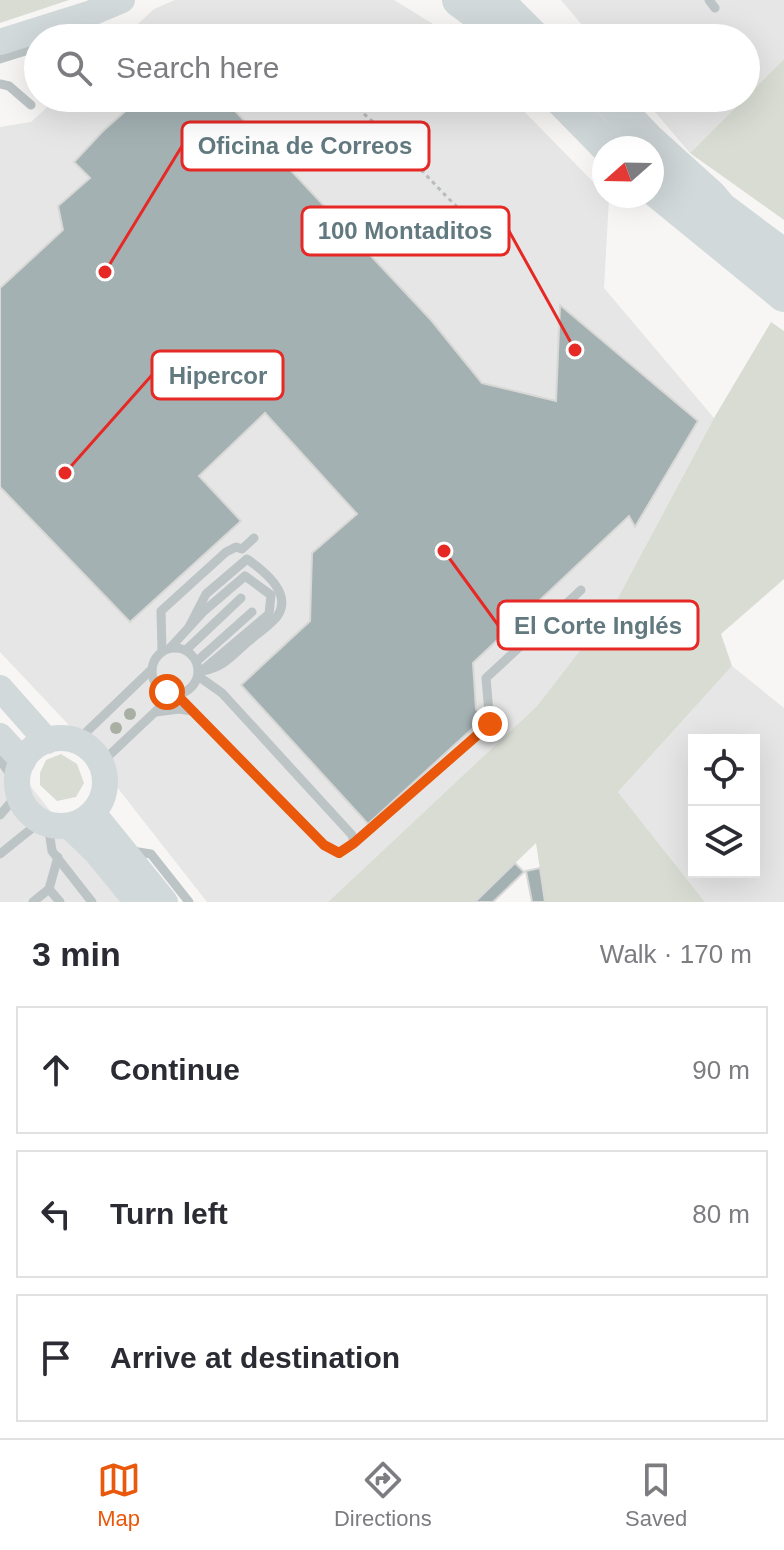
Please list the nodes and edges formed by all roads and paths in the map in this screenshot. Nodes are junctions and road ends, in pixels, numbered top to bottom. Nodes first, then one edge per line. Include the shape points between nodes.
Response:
1 (133, 0) edge
2 (459, 0) edge
3 (496, 0) edge
4 (522, 0) edge
5 (115, 9) edge
6 (57, 24) edge
7 (487, 24) edge
8 (520, 24) edge
9 (542, 24) edge
10 (24, 34) edge
11 (0, 42) edge
12 (24, 51) edge
13 (0, 59) edge
14 (0, 84) edge
15 (24, 99) edge
16 (362, 112) edge
17 (574, 112) edge
18 (603, 112) edge
19 (621, 112) edge
20 (597, 136) edge
21 (626, 136) edge
22 (664, 170) edge
23 (664, 194) edge
24 (718, 223) junction
25 (503, 252) dead end
26 (776, 276) edge
27 (254, 538) dead end
28 (244, 554) junction
29 (581, 590) dead end
30 (241, 598) dead end
31 (252, 612) dead end
32 (189, 627) junction
33 (166, 650) junction
34 (186, 650) junction
35 (152, 669) junction
36 (199, 670) junction
37 (7, 692) edge
38 (175, 694) junction
39 (193, 711) junction
40 (156, 712) junction
41 (0, 736) edge
42 (47, 741) junction
43 (77, 741) junction
44 (101, 763) junction
45 (15, 775) edge
46 (93, 813) junction
47 (0, 815) edge
48 (52, 824) junction
49 (354, 843) junction
50 (124, 850) junction
51 (0, 854) edge
52 (58, 857) junction
53 (49, 889) junction
54 (33, 902) edge
55 (60, 902) edge
56 (92, 902) edge
57 (137, 902) edge
58 (165, 902) edge
59 (189, 902) edge

1 - 5 lane
2 - 7 highway
3 - 8 highway
4 - 9 highway
5 - 6 main road
10 - 11 main road
12 - 13 lane
14 - 15 lane
16 - 25 path
17 - 20 highway
18 - 21 highway
19 - 24 highway via 710,196
22 - 24 highway
23 - 24 highway
24 - 26 highway
27 - 28 lane
28 - 32 lane via 206,594
28 - 33 lane via 236,547 226,552 161,611
28 - 36 lane via 275,584 281,600 278,614 218,668
29 - 49 lane via 486,678 490,724
30 - 34 lane
31 - 36 lane
32 - 33 lane
32 - 36 lane via 245,576 271,595 269,614
33 - 34 lane
33 - 35 lane
34 - 36 lane
35 - 38 lane via 161,689
35 - 43 lane
36 - 38 lane via 192,687
36 - 49 lane
37 - 42 main road
38 - 39 lane
38 - 40 lane
39 - 40 lane
39 - 49 lane via 324,845 339,853
40 - 44 lane
41 - 45 main road
42 - 43 main road
42 - 45 main road via 29,752
43 - 44 main road
44 - 46 main road via 105,789
45 - 47 lane
45 - 48 main road via 27,809
46 - 48 main road via 82,821
46 - 50 main road
48 - 51 lane
48 - 52 lane via 52,851
48 - 57 main road via 97,853
50 - 58 main road
50 - 59 lane via 151,854
52 - 53 lane
52 - 56 lane
53 - 54 lane
53 - 55 lane

